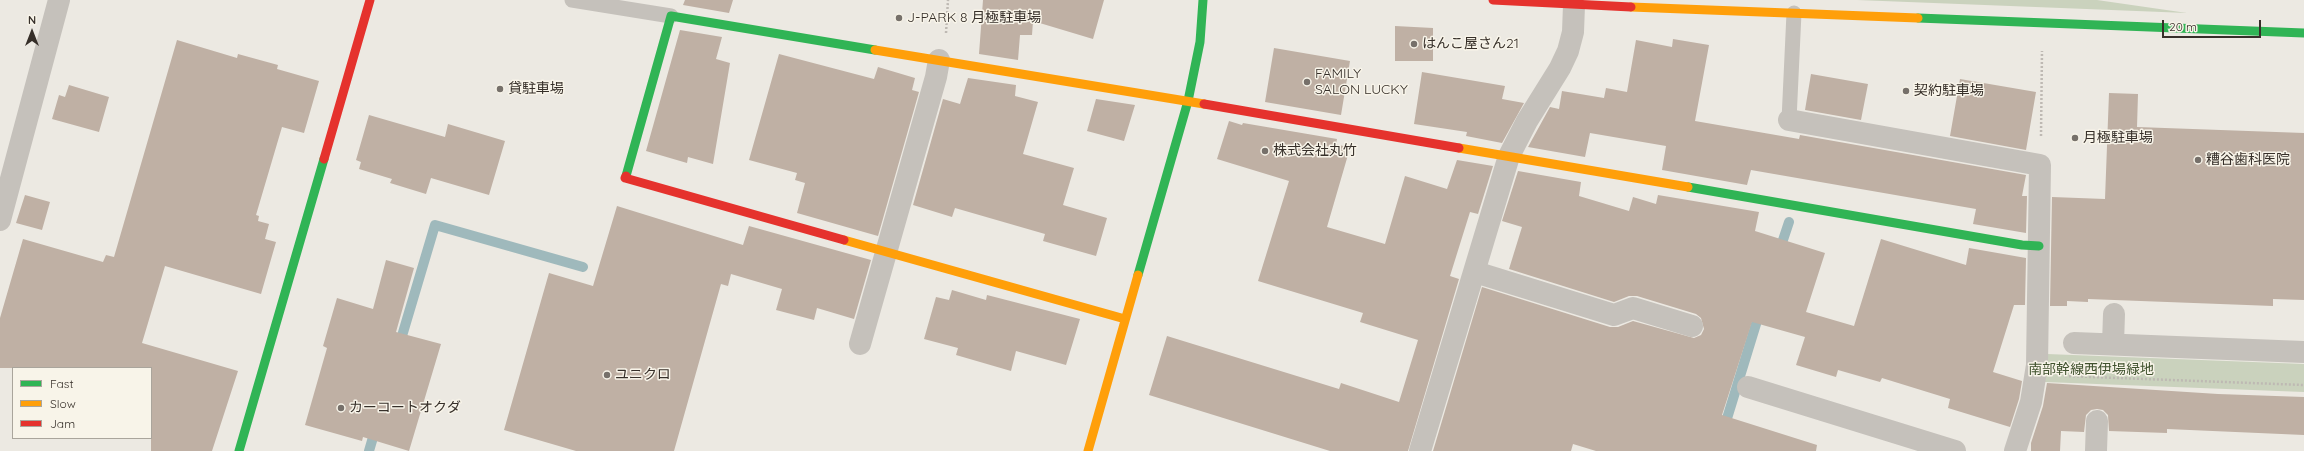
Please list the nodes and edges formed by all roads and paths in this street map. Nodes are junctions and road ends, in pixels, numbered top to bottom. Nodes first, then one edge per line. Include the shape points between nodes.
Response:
1 (59, 0) edge
2 (370, 0) edge
3 (572, 0) edge
4 (948, 0) edge
5 (1202, 0) edge
6 (1493, 0) edge
7 (1574, 5) junction
8 (1794, 13) junction
9 (671, 16) junction
10 (2304, 33) edge
11 (946, 38) dead end
12 (2042, 50) dead end
13 (939, 60) junction
14 (1188, 101) junction
15 (1790, 120) joint
16 (1509, 156) junction
17 (2040, 165) junction
18 (0, 220) edge
19 (2039, 246) junction
20 (886, 251) junction
21 (1475, 272) junction
22 (2114, 314) dead end
23 (1125, 319) junction
24 (1692, 326) dead end
25 (2074, 343) dead end
26 (860, 344) dead end
27 (2113, 344) junction
28 (2304, 352) edge
29 (2059, 376) dead end
30 (2304, 385) edge
31 (1748, 387) dead end
32 (2098, 421) dead end
33 (240, 451) edge
34 (1088, 451) edge
35 (1420, 451) edge
36 (1955, 451) edge
37 (2015, 451) edge
38 (2096, 451) edge

1 - 18 street
2 - 33 street
3 - 9 lane
4 - 11 path
5 - 14 street via 1200,42
6 - 7 street
7 - 8 street
7 - 16 street via 1573,32 1568,51 1526,121
8 - 10 street
8 - 15 lane
9 - 13 street
9 - 20 street via 625,178
12 - 17 path
13 - 14 street
13 - 20 street
14 - 16 street
14 - 23 street
15 - 17 street
16 - 19 street via 2014,244
16 - 21 street
17 - 19 street
19 - 37 street via 2035,384
20 - 23 street
20 - 26 street
21 - 24 street via 1614,315 1633,308
21 - 35 street
22 - 27 street
23 - 34 street
25 - 27 street
27 - 28 street
29 - 30 path
31 - 36 street
32 - 38 street

